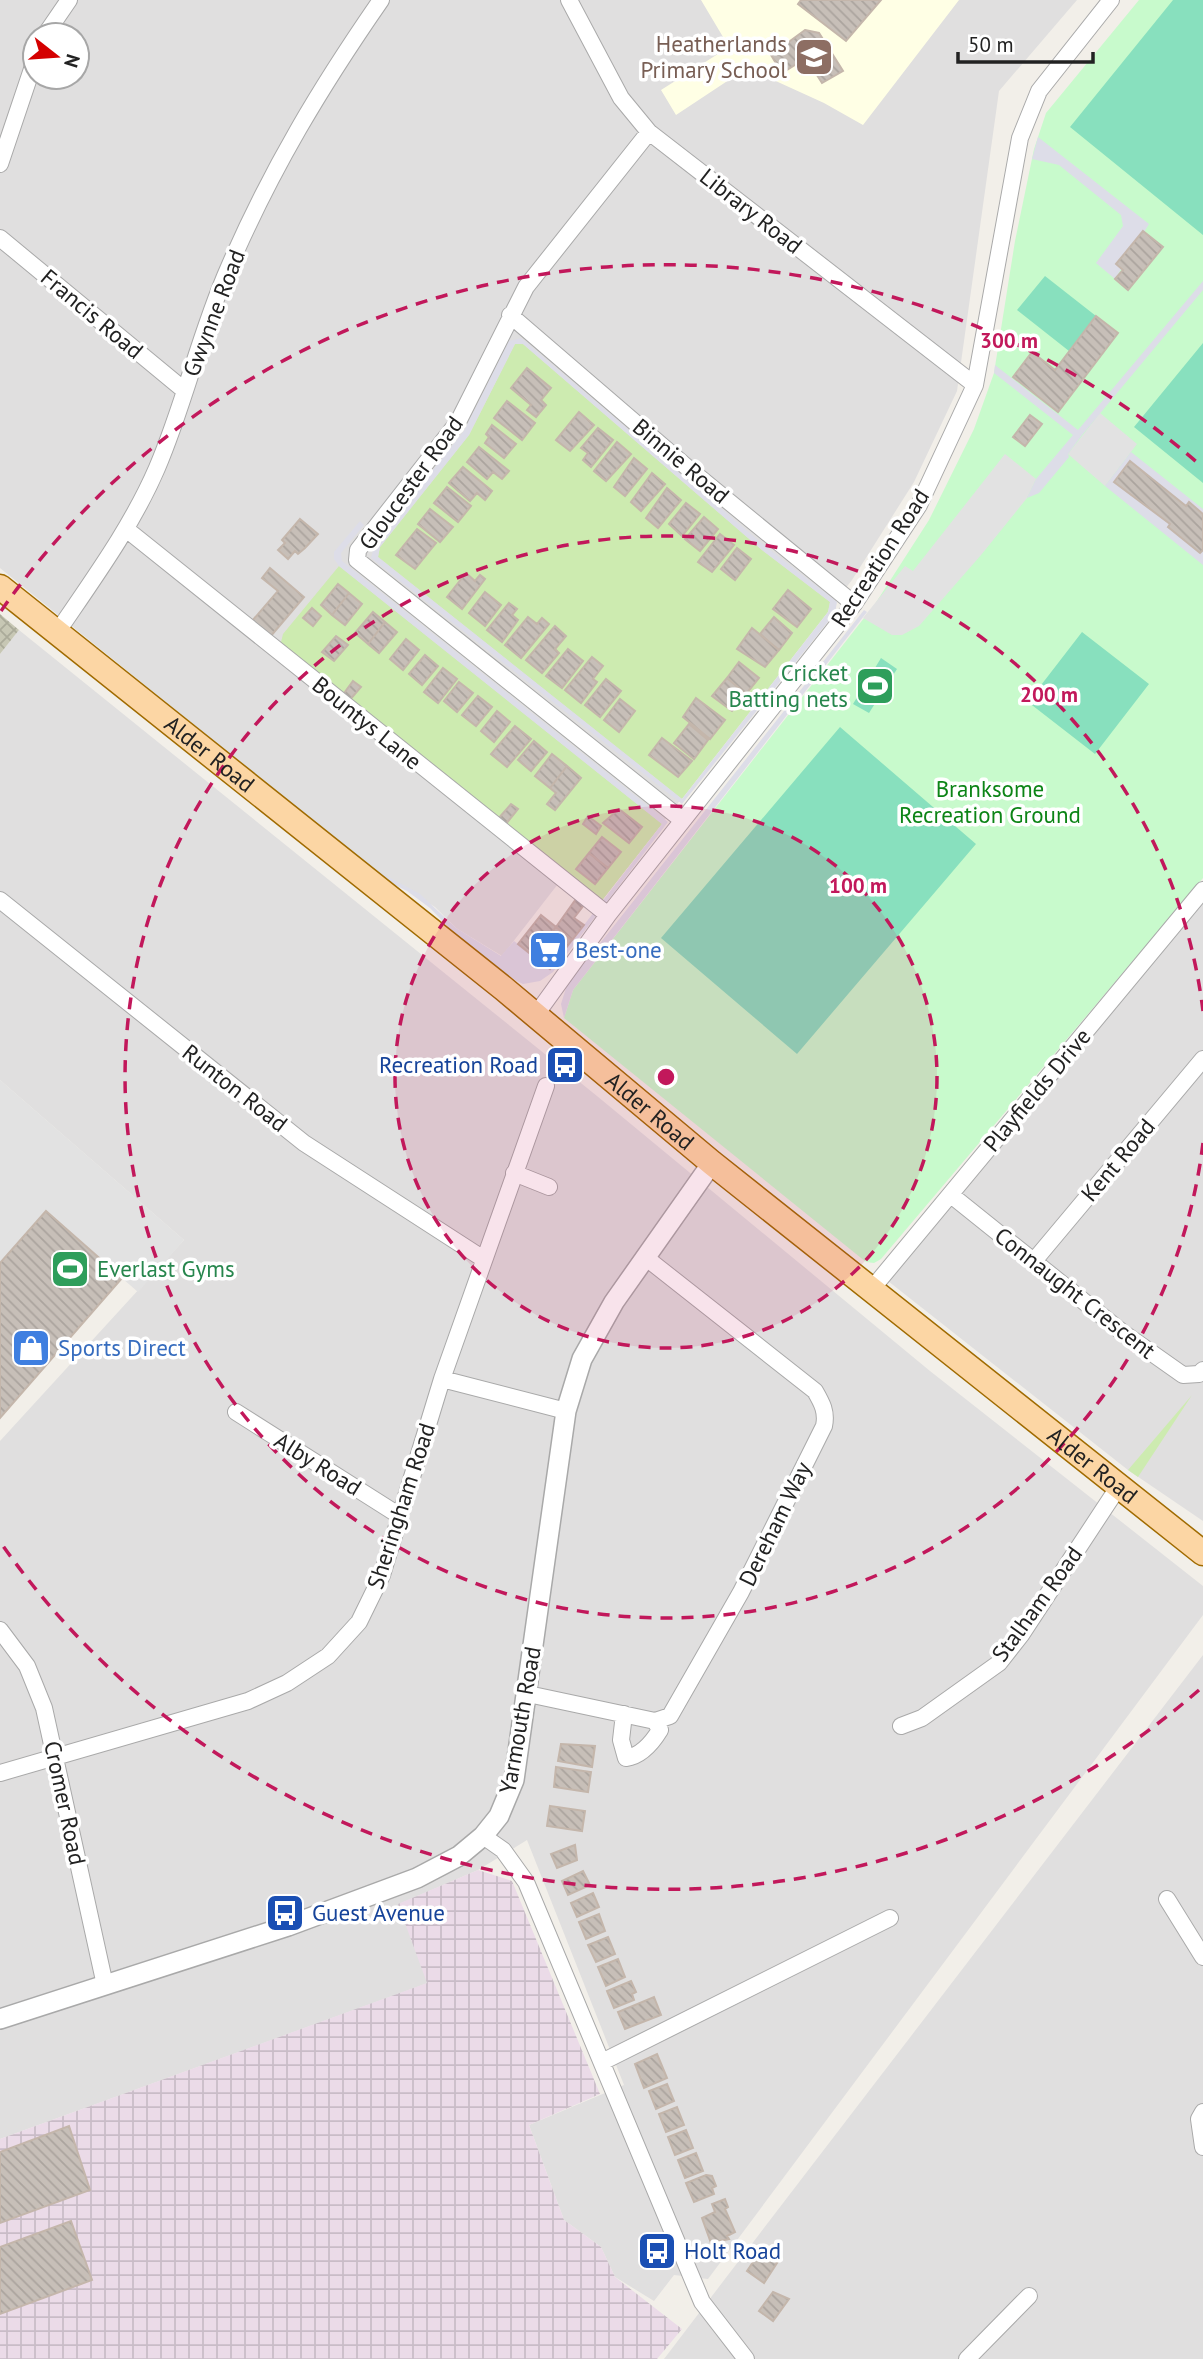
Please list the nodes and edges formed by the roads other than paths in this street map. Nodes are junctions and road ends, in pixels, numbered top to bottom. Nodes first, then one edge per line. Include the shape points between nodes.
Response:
1 (69, 0) edge
2 (382, 0) edge
3 (569, 0) edge
4 (1111, 0) edge
5 (55, 21) edge
6 (23, 91) edge
7 (649, 132) junction
8 (6, 134) edge
9 (0, 164) edge
10 (0, 237) edge
11 (510, 315) junction
12 (975, 385) junction
13 (184, 390) junction
14 (126, 529) junction
15 (0, 587) edge
16 (854, 604) junction
17 (58, 631) junction
18 (682, 820) junction
19 (1203, 890) edge
20 (0, 900) edge
21 (608, 915) junction
22 (535, 1016) junction
23 (1203, 1059) edge
24 (546, 1086) dead end
25 (712, 1163) junction
26 (513, 1173) junction
27 (549, 1187) dead end
28 (951, 1195) junction
29 (645, 1257) junction
30 (482, 1258) junction
31 (1032, 1262) junction
32 (871, 1290) junction
33 (1203, 1370) edge
34 (442, 1379) junction
35 (566, 1411) junction
36 (236, 1412) dead end
37 (1119, 1486) junction
38 (400, 1516) junction
39 (1203, 1553) edge
40 (0, 1630) edge
41 (527, 1694) junction
42 (624, 1714) junction
43 (655, 1721) junction
44 (901, 1726) dead end
45 (54, 1756) junction
46 (0, 1773) edge
47 (483, 1836) junction
48 (1167, 1899) dead end
49 (890, 1918) dead end
50 (1203, 1957) edge
51 (104, 1985) junction
52 (0, 2019) edge
53 (602, 2062) junction
54 (1203, 2112) edge
55 (1203, 2147) edge
56 (1029, 2297) dead end
57 (746, 2359) edge
58 (967, 2359) edge

1 - 5 street
2 - 13 street, Gwynne Road via 331,72 276,165 227,270
3 - 7 street, Library Road via 621,98
4 - 12 street, Recreation Road via 1039,92 1020,138
6 - 8 street
7 - 11 street, Gloucester Road via 548,258
7 - 12 street, Library Road
8 - 9 street
10 - 13 street, Francis Road
11 - 16 street, Binnie Road
11 - 18 street, Gloucester Road via 458,422 358,550 357,560
12 - 16 street, Recreation Road via 919,505
13 - 14 street, Gwynne Road via 157,467
14 - 17 street, Gwynne Road
14 - 21 street, Bountys Lane
15 - 17 main road, Alder Road
16 - 18 street, Recreation Road
17 - 22 main road, Alder Road
18 - 21 street, Recreation Road
19 - 28 street, Playfields Drive
20 - 30 street, Runton Road via 304,1143
21 - 22 street, Recreation Road
22 - 25 main road, Alder Road
23 - 31 street, Kent Road
24 - 26 street, Sheringham Road
25 - 29 street, Yarmouth Road
25 - 32 main road, Alder Road
26 - 27 street
26 - 30 street, Sheringham Road
28 - 31 street, Connaught Crescent
28 - 32 street, Playfields Drive
29 - 35 street, Yarmouth Road via 582,1359
29 - 43 street, Dereham Way via 815,1391 826,1416 741,1592 670,1716
30 - 34 street, Sheringham Road
31 - 33 street, Connaught Crescent via 1183,1375
32 - 37 main road, Alder Road
34 - 35 street
34 - 38 street, Sheringham Road
35 - 41 street, Yarmouth Road
36 - 38 street, Alby Road
37 - 39 main road, Alder Road
37 - 44 street, Stalham Road via 999,1663 931,1711
38 - 45 street, Sheringham Road via 382,1575 359,1622 328,1656 288,1683 248,1701
40 - 45 street, Cromer Road via 27,1666 44,1708
41 - 42 street
41 - 47 street, Yarmouth Road via 514,1780 499,1816
42 - 43 street
42 - 43 street via 621,1740 626,1758 654,1739 660,1730
45 - 46 street, Sheringham Road
45 - 51 street, Cromer Road
47 - 51 street, Yarmouth Road via 459,1856 417,1878
47 - 53 street via 503,1850 526,1882
48 - 50 street via 1189,1922
49 - 53 street
51 - 52 street, Yarmouth Road
53 - 57 street via 702,2302
54 - 55 street via 1199,2119
56 - 58 street

